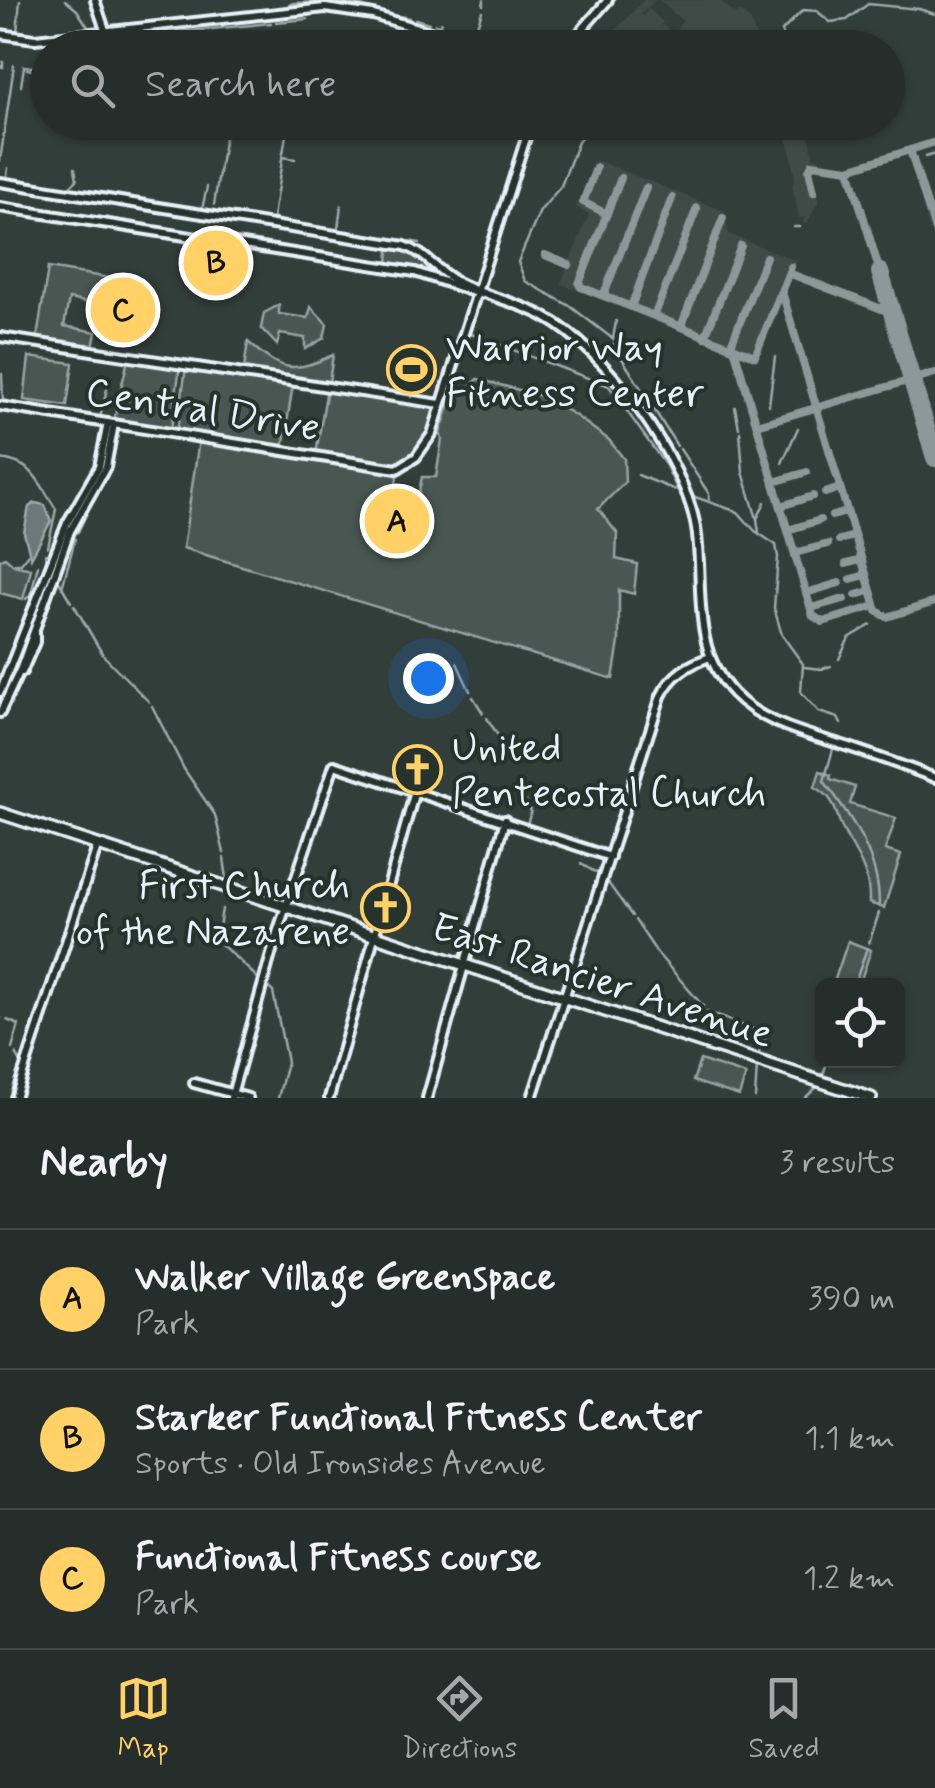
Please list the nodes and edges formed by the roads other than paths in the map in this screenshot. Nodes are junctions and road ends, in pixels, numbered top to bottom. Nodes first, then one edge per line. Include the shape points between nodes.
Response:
1 (95, 0) edge
2 (608, 0) edge
3 (105, 30) joint
4 (423, 30) edge
5 (581, 30) edge
6 (0, 34) edge
7 (30, 37) edge
8 (526, 140) edge
9 (0, 182) edge
10 (0, 207) edge
11 (480, 292) junction
12 (0, 337) edge
13 (440, 404) junction
14 (0, 406) edge
15 (111, 424) junction
16 (710, 657) junction
17 (0, 692) edge
18 (0, 713) edge
19 (935, 774) edge
20 (415, 791) junction
21 (0, 813) edge
22 (505, 820) junction
23 (97, 847) junction
24 (610, 856) junction
25 (285, 908) junction
26 (374, 936) junction
27 (464, 965) junction
28 (564, 997) junction
29 (194, 1083) dead end
30 (232, 1096) edge
31 (15, 1098) edge
32 (248, 1098) edge
33 (329, 1098) edge
34 (428, 1098) edge
35 (532, 1098) edge
36 (871, 1098) edge

1 - 3 street
2 - 5 street
3 - 4 street via 331,8
6 - 7 street
8 - 11 street
9 - 11 street via 398,245
10 - 11 street via 415,272
11 - 13 street
11 - 16 street via 546,317 590,350 673,464 695,522
12 - 13 street
13 - 15 street, Central Drive via 424,448 397,469
14 - 15 street, Central Drive
15 - 17 street via 100,467 67,524
15 - 18 street via 106,467 70,531
16 - 19 street via 733,693 762,716
16 - 24 street via 672,677 661,696
20 - 22 street
20 - 25 street via 334,765
20 - 26 street
21 - 23 main road, East Rancier Avenue
22 - 24 street
22 - 27 street
23 - 25 main road, East Rancier Avenue
23 - 31 street
24 - 28 street
25 - 26 main road, East Rancier Avenue
25 - 30 street
26 - 27 main road, East Rancier Avenue
26 - 33 street
27 - 28 main road, East Rancier Avenue
27 - 34 street
28 - 35 street
28 - 36 main road, East Rancier Avenue
29 - 30 street
30 - 32 street

